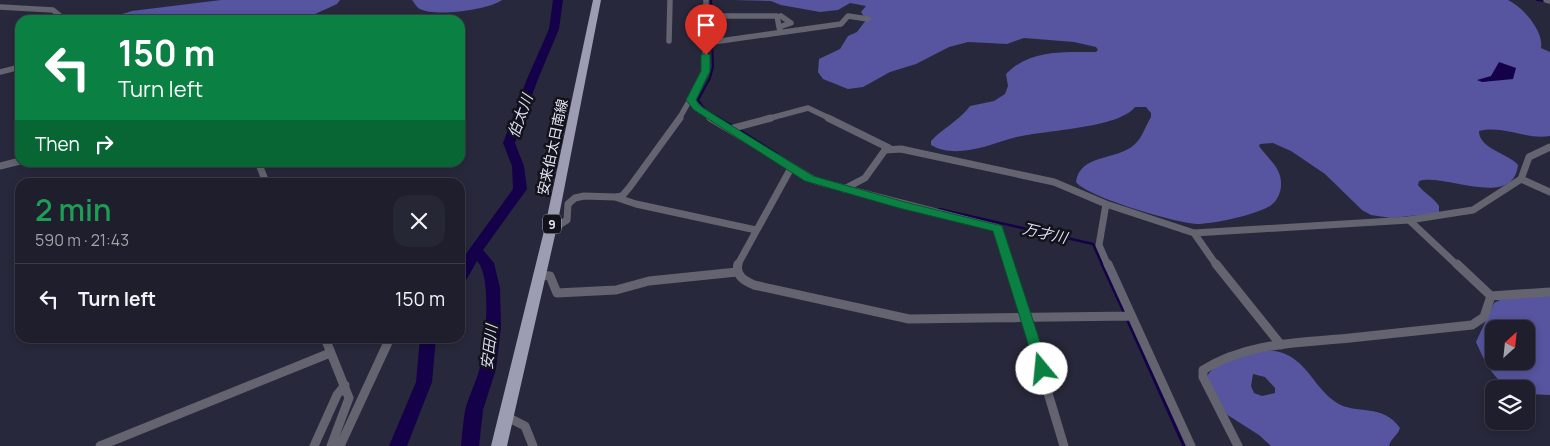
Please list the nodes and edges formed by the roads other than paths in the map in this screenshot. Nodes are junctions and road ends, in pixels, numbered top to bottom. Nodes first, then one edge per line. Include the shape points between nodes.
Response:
1 (597, 0) edge
2 (670, 0) edge
3 (706, 0) edge
4 (1546, 0) edge
5 (1550, 1) edge
6 (0, 7) edge
7 (59, 15) edge
8 (711, 16) junction
9 (781, 16) dead end
10 (868, 19) dead end
11 (780, 30) junction
12 (668, 41) dead end
13 (710, 42) junction
14 (15, 68) edge
15 (0, 72) edge
16 (691, 100) junction
17 (733, 128) junction
18 (889, 148) junction
19 (1550, 148) edge
20 (15, 162) edge
21 (0, 166) edge
22 (791, 168) junction
23 (1521, 179) junction
24 (847, 187) junction
25 (1550, 192) edge
26 (615, 197) junction
27 (1106, 204) junction
28 (1409, 220) junction
29 (756, 230) junction
30 (550, 231) junction
31 (1194, 233) junction
32 (737, 272) junction
33 (539, 275) junction
34 (1550, 292) edge
35 (1492, 296) junction
36 (1127, 316) junction
37 (1027, 318) junction
38 (327, 343) edge
39 (388, 343) edge
40 (1281, 345) junction
41 (330, 352) junction
42 (345, 385) junction
43 (505, 416) junction
44 (100, 446) edge
45 (314, 446) edge
46 (331, 446) edge
47 (340, 446) edge
48 (499, 446) edge
49 (533, 446) edge
50 (1064, 446) edge
51 (1191, 446) edge
52 (1238, 446) edge

1 - 30 main road, 安来伯太日南線 / 9
2 - 12 street
3 - 8 street
4 - 5 street
6 - 7 street via 53,10
8 - 11 street via 777,16
8 - 13 street
9 - 11 street via 792,23
10 - 11 street via 848,16 841,24
11 - 13 street
13 - 16 street via 706,71
14 - 15 street
16 - 17 street via 705,115
16 - 26 street via 629,188 622,196
17 - 18 street via 808,108
17 - 22 street
18 - 24 street via 869,174
18 - 27 street via 1054,182
19 - 23 street via 1532,153 1524,163
20 - 21 street
22 - 24 street via 816,182
22 - 29 street
23 - 25 street
23 - 28 street via 1473,210
24 - 37 street via 998,228
26 - 29 street
26 - 30 street via 574,198 568,204 567,220
27 - 31 street
27 - 36 street via 1099,245
28 - 31 street
28 - 35 street
29 - 32 street
30 - 33 main road, 安来伯太日南線 / 9
31 - 40 street
32 - 33 street via 649,281 640,286 619,289 557,293 550,276
32 - 37 street via 754,285 909,319
33 - 43 main road, 安来伯太日南線 / 9
34 - 35 street
35 - 40 street via 1487,302 1485,318 1472,325
36 - 37 street
36 - 51 street
37 - 50 street
38 - 41 street
39 - 47 street
40 - 52 street via 1239,353 1214,362 1202,371
41 - 42 street
41 - 44 street
42 - 45 street via 337,395
42 - 46 street via 349,398
43 - 48 main road, 安来伯太日南線 / 9
43 - 49 street via 528,428

